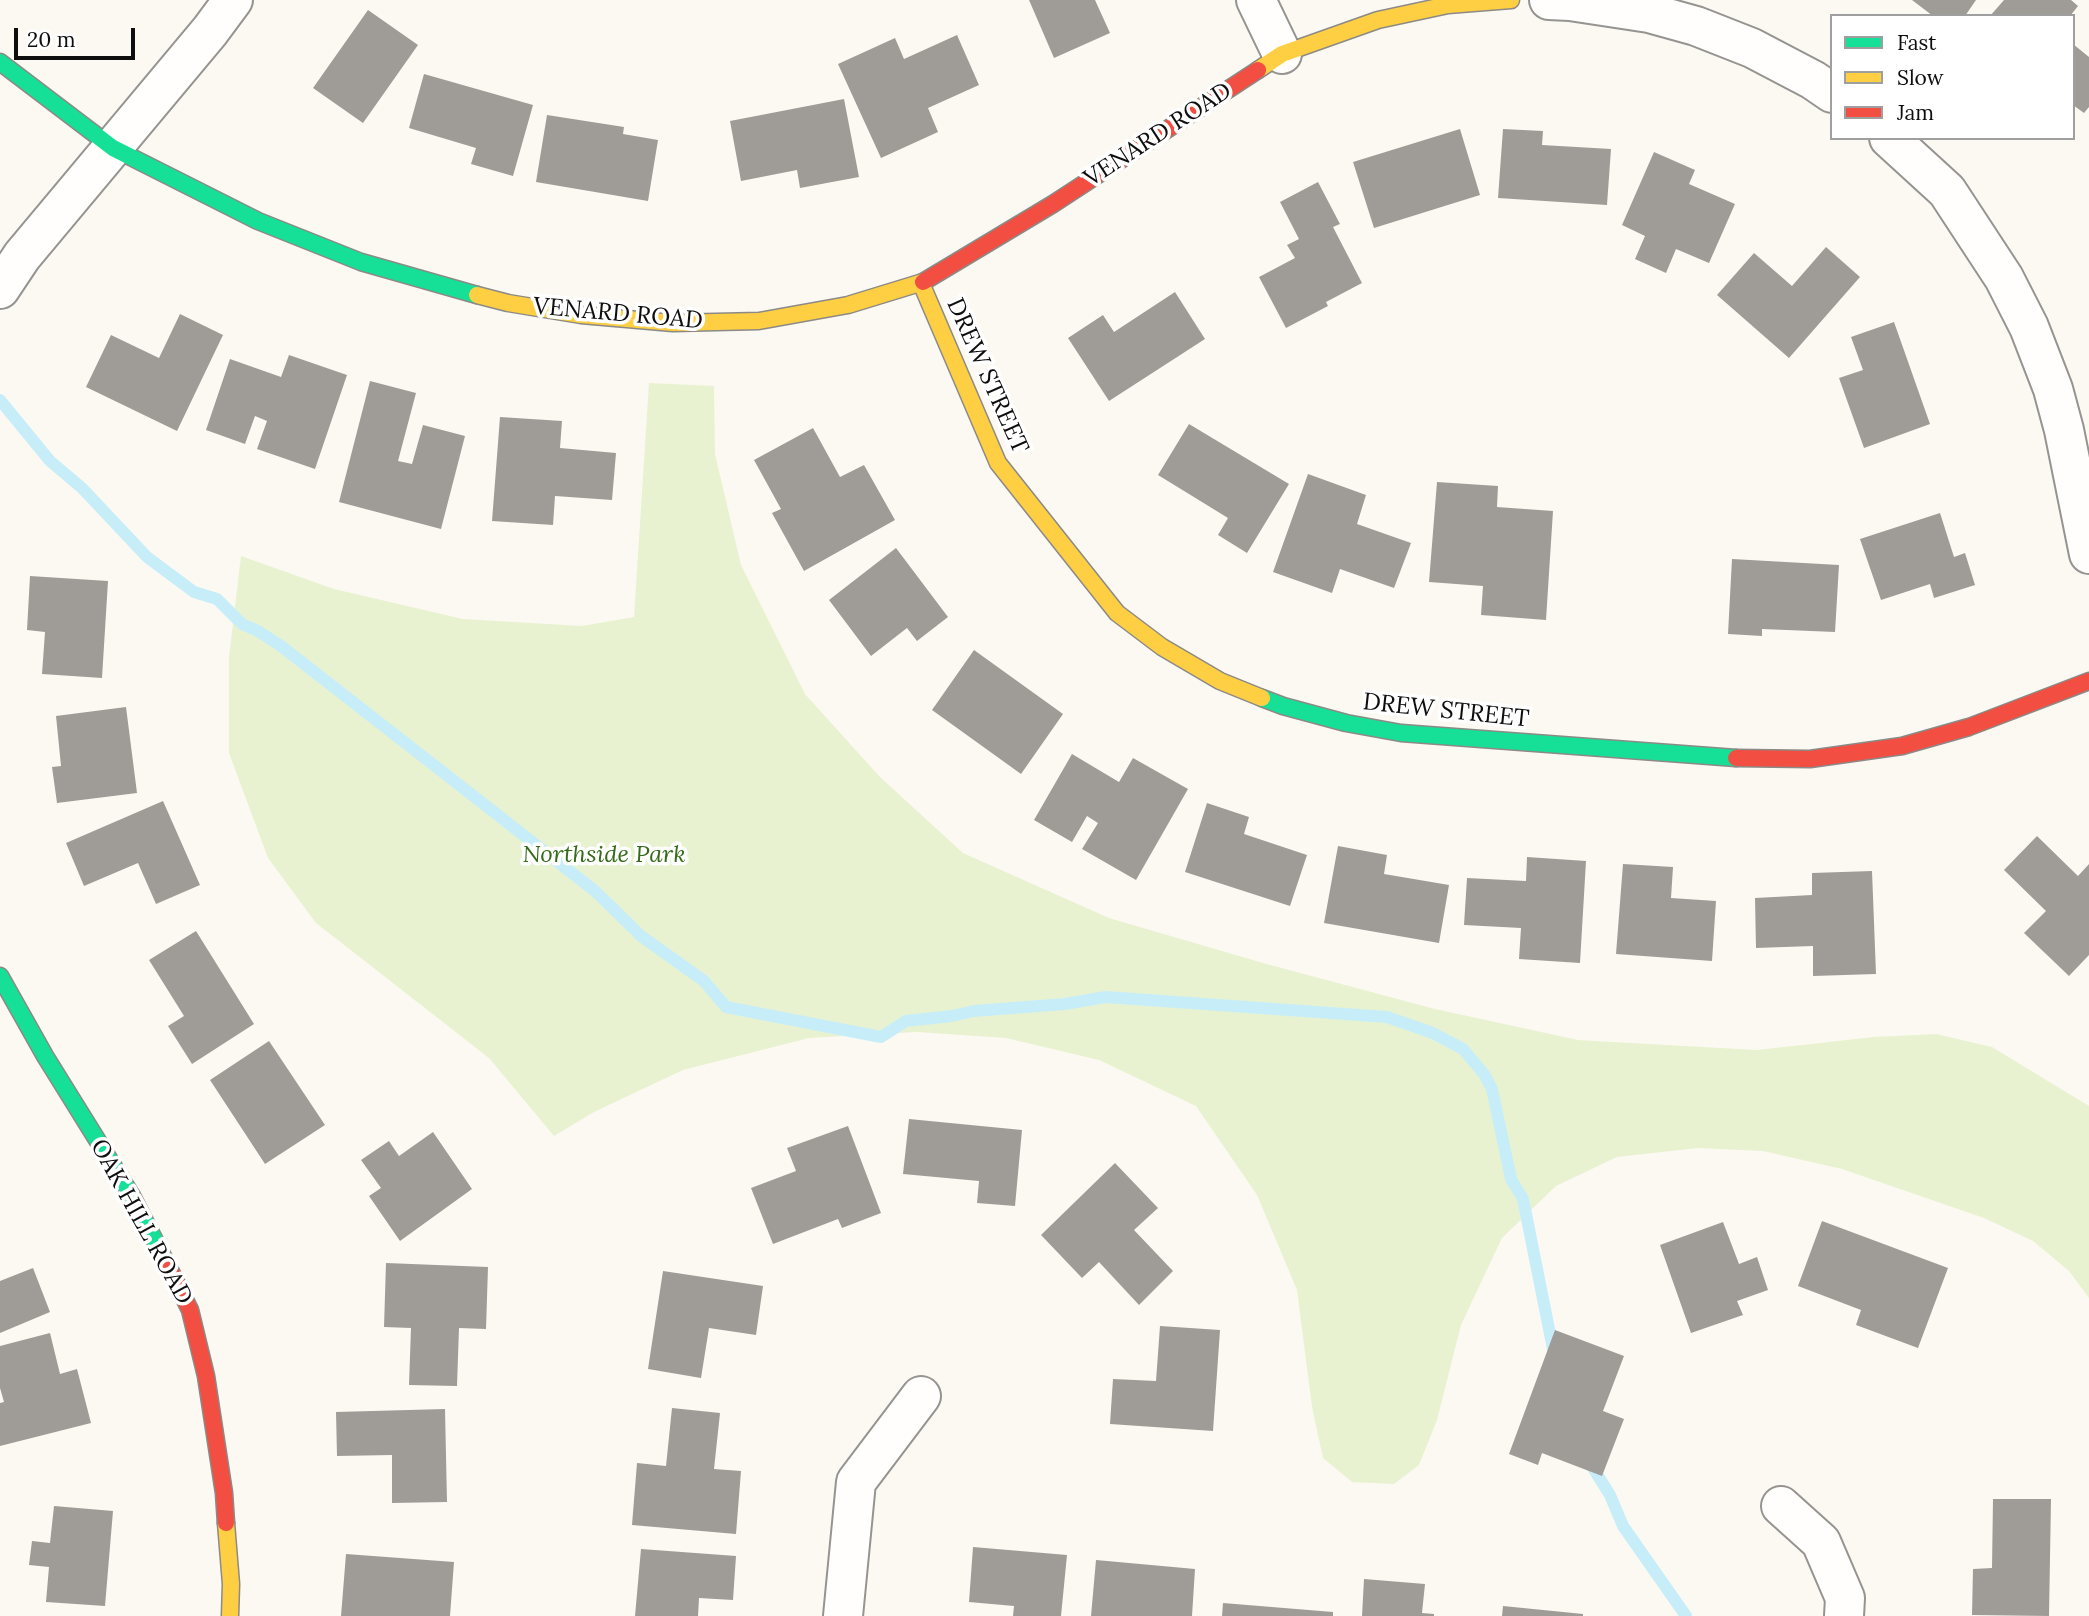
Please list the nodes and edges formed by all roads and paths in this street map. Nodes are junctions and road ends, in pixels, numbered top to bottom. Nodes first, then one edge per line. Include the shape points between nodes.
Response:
1 (233, 0) edge
2 (1256, 0) edge
3 (1511, 0) edge
4 (1549, 0) edge
5 (1282, 54) junction
6 (0, 62) edge
7 (1830, 92) edge
8 (1891, 140) edge
9 (113, 148) junction
10 (921, 283) junction
11 (0, 289) edge
12 (2089, 554) edge
13 (2089, 681) edge
14 (0, 976) edge
15 (920, 1396) dead end
16 (1781, 1506) dead end
17 (230, 1616) edge
18 (843, 1616) edge
19 (1844, 1616) edge

1 - 9 street
2 - 5 street
3 - 5 street, VENARD ROAD via 1448,5 1378,20
4 - 7 street via 1649,13 1696,26 1752,48
5 - 10 street, VENARD ROAD via 1053,204
6 - 9 street, VENARD ROAD
8 - 12 street via 1947,191 2004,278 2029,327 2056,399
9 - 10 street, VENARD ROAD via 258,221 361,262 508,303 673,323 760,321 836,307
9 - 11 street
10 - 13 street, DREW STREET via 998,463 1117,613 1162,647 1220,681 1283,706 1401,733 1753,759 1810,759 1916,742
14 - 17 street, OAK HILL ROAD via 132,1196 190,1310 225,1493
15 - 18 street via 856,1482
16 - 19 street via 1821,1542 1845,1598

